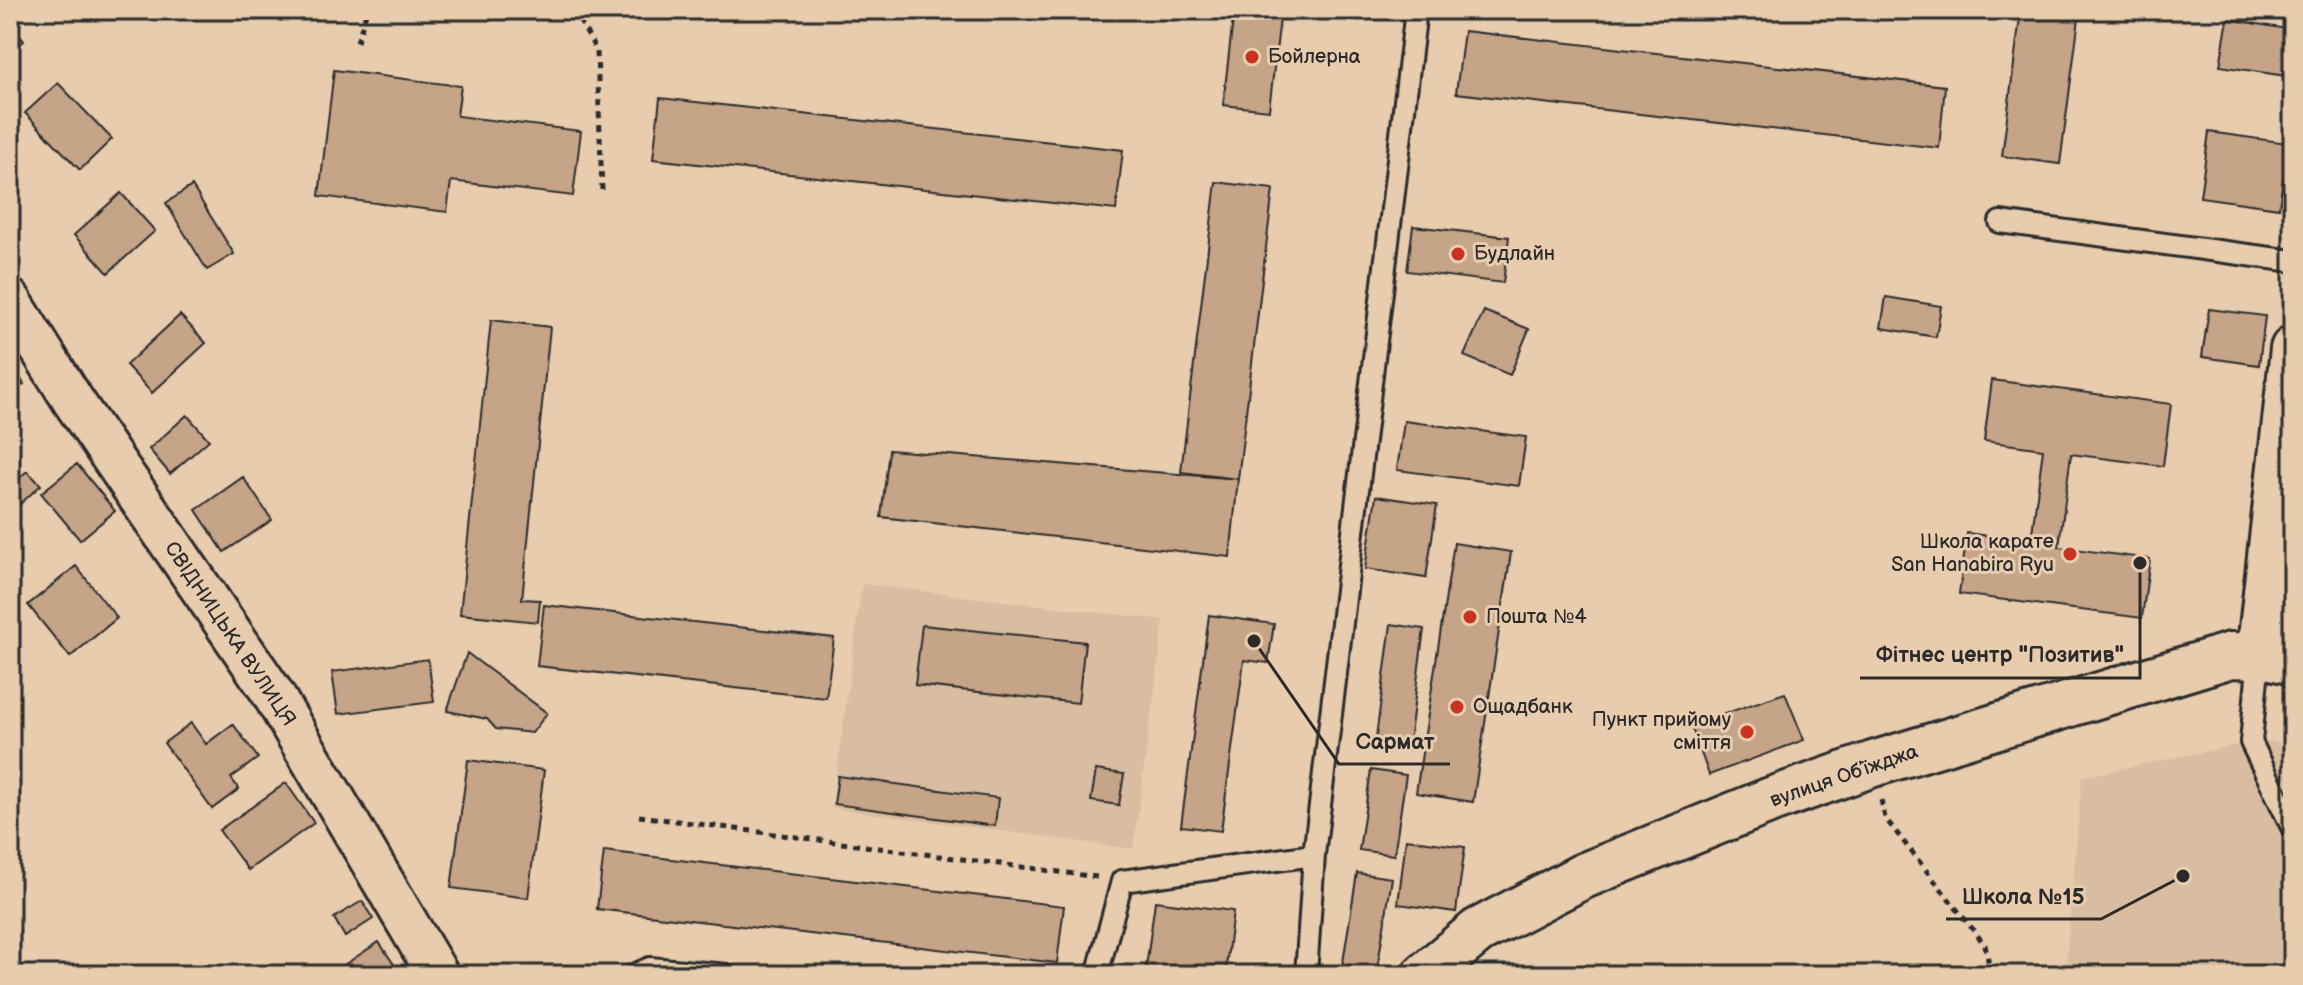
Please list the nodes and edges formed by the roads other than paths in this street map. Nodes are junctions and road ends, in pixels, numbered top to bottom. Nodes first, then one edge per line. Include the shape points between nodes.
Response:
1 (1416, 10) edge
2 (2000, 222) dead end
3 (2293, 261) edge
4 (10, 300) edge
5 (2293, 349) edge
6 (2276, 660) edge
7 (2293, 829) edge
8 (1314, 855) junction
9 (438, 975) edge
10 (634, 975) edge
11 (727, 975) edge
12 (1097, 975) edge
13 (1306, 975) edge
14 (1425, 975) edge

1 - 8 lane
2 - 3 lane
4 - 9 street, СВІДНИЦЬКА ВУЛИЦЯ via 271,691
5 - 6 street
6 - 7 lane via 2251,742
6 - 14 street, вулиця Обʼїжджа via 2231,655 1771,800 1583,876 1478,931
8 - 12 lane via 1122,881
8 - 13 lane
10 - 11 lane via 650,968

